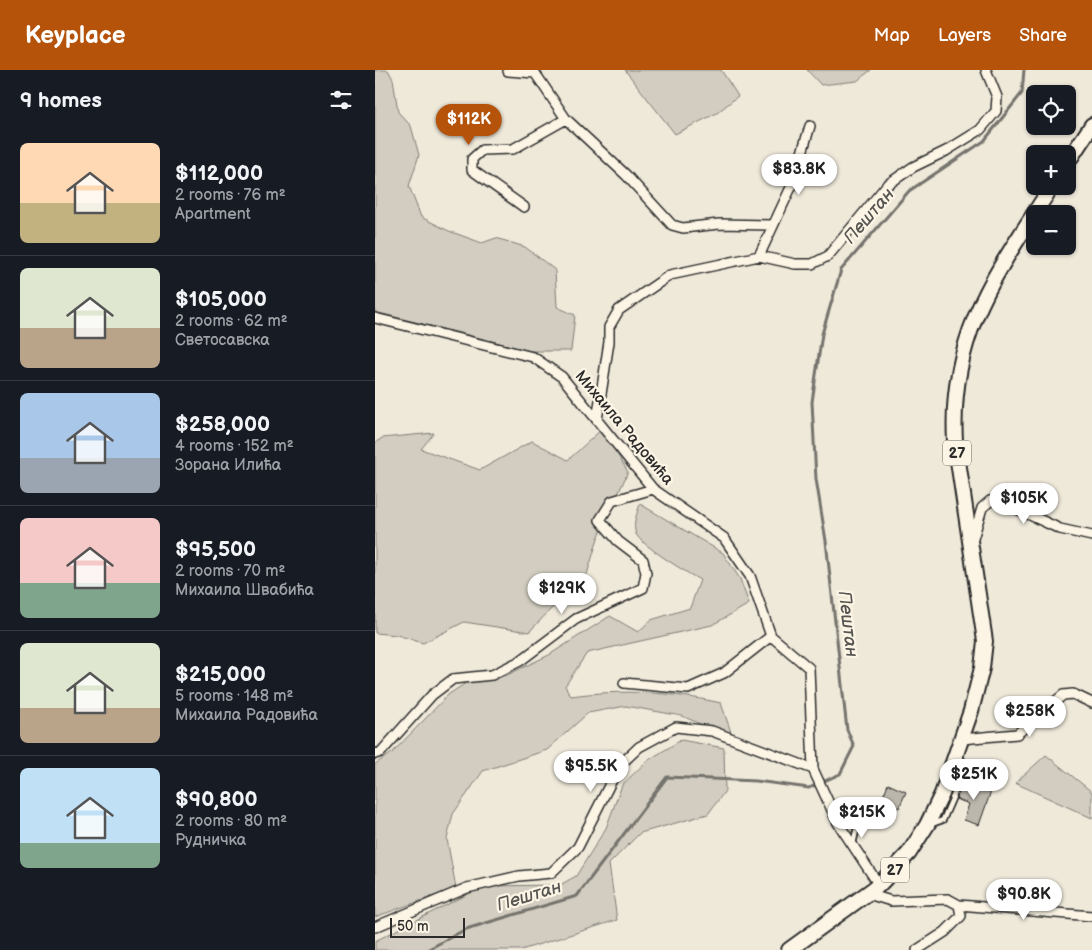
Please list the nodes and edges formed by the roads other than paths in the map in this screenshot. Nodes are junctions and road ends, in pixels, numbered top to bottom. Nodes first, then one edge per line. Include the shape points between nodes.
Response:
1 (986, 70) edge
2 (507, 71) edge
3 (533, 71) edge
4 (566, 119) junction
5 (1092, 125) edge
6 (810, 126) dead end
7 (1076, 149) edge
8 (1046, 195) edge
9 (524, 207) dead end
10 (773, 225) junction
11 (759, 256) junction
12 (375, 318) edge
13 (597, 420) junction
14 (653, 490) junction
15 (1092, 536) edge
16 (971, 547) junction
17 (771, 636) junction
18 (624, 683) dead end
19 (1092, 703) edge
20 (962, 739) junction
21 (375, 754) edge
22 (813, 769) junction
23 (882, 808) dead end
24 (853, 846) junction
25 (874, 890) junction
26 (959, 905) junction
27 (1092, 916) edge
28 (375, 927) edge
29 (929, 947) edge
30 (789, 950) edge
31 (917, 950) edge

1 - 11 street via 997,97 996,111 980,130 887,185 828,256 812,264 795,264
2 - 3 street
3 - 4 street
4 - 9 street via 513,149 482,150 473,159 472,170
4 - 10 street via 626,175 672,225 683,228 719,224
5 - 7 main road
6 - 10 street via 793,183
8 - 16 main road, 27 via 987,289 971,325 960,364 955,394 955,433
10 - 11 street
11 - 13 street via 670,275 619,310 609,327
12 - 13 street, Михаила Радовића via 533,357 562,377
13 - 14 street, Михаила Радовића
14 - 17 street, Михаила Радовића via 724,538 750,576
14 - 21 street via 612,501 600,520 618,541 643,560 646,573 643,588 576,619 520,661 492,675 453,679 432,695 381,752
15 - 16 street via 1060,529 1000,501 990,501 982,508
16 - 20 main road, 27 via 985,650
17 - 18 street via 725,673 688,689
17 - 22 street via 809,668
19 - 20 street via 1073,694 1063,695 1017,734
20 - 25 main road, 27 via 927,825 909,853
22 - 24 street via 827,803
22 - 28 street via 712,731 676,727 639,747 619,766 578,847 551,874 511,878 467,888
23 - 24 lane via 870,803 862,806
24 - 25 street
25 - 26 street via 891,901 948,899
25 - 30 main road, 27
26 - 27 street
26 - 29 street via 961,916
29 - 31 street

